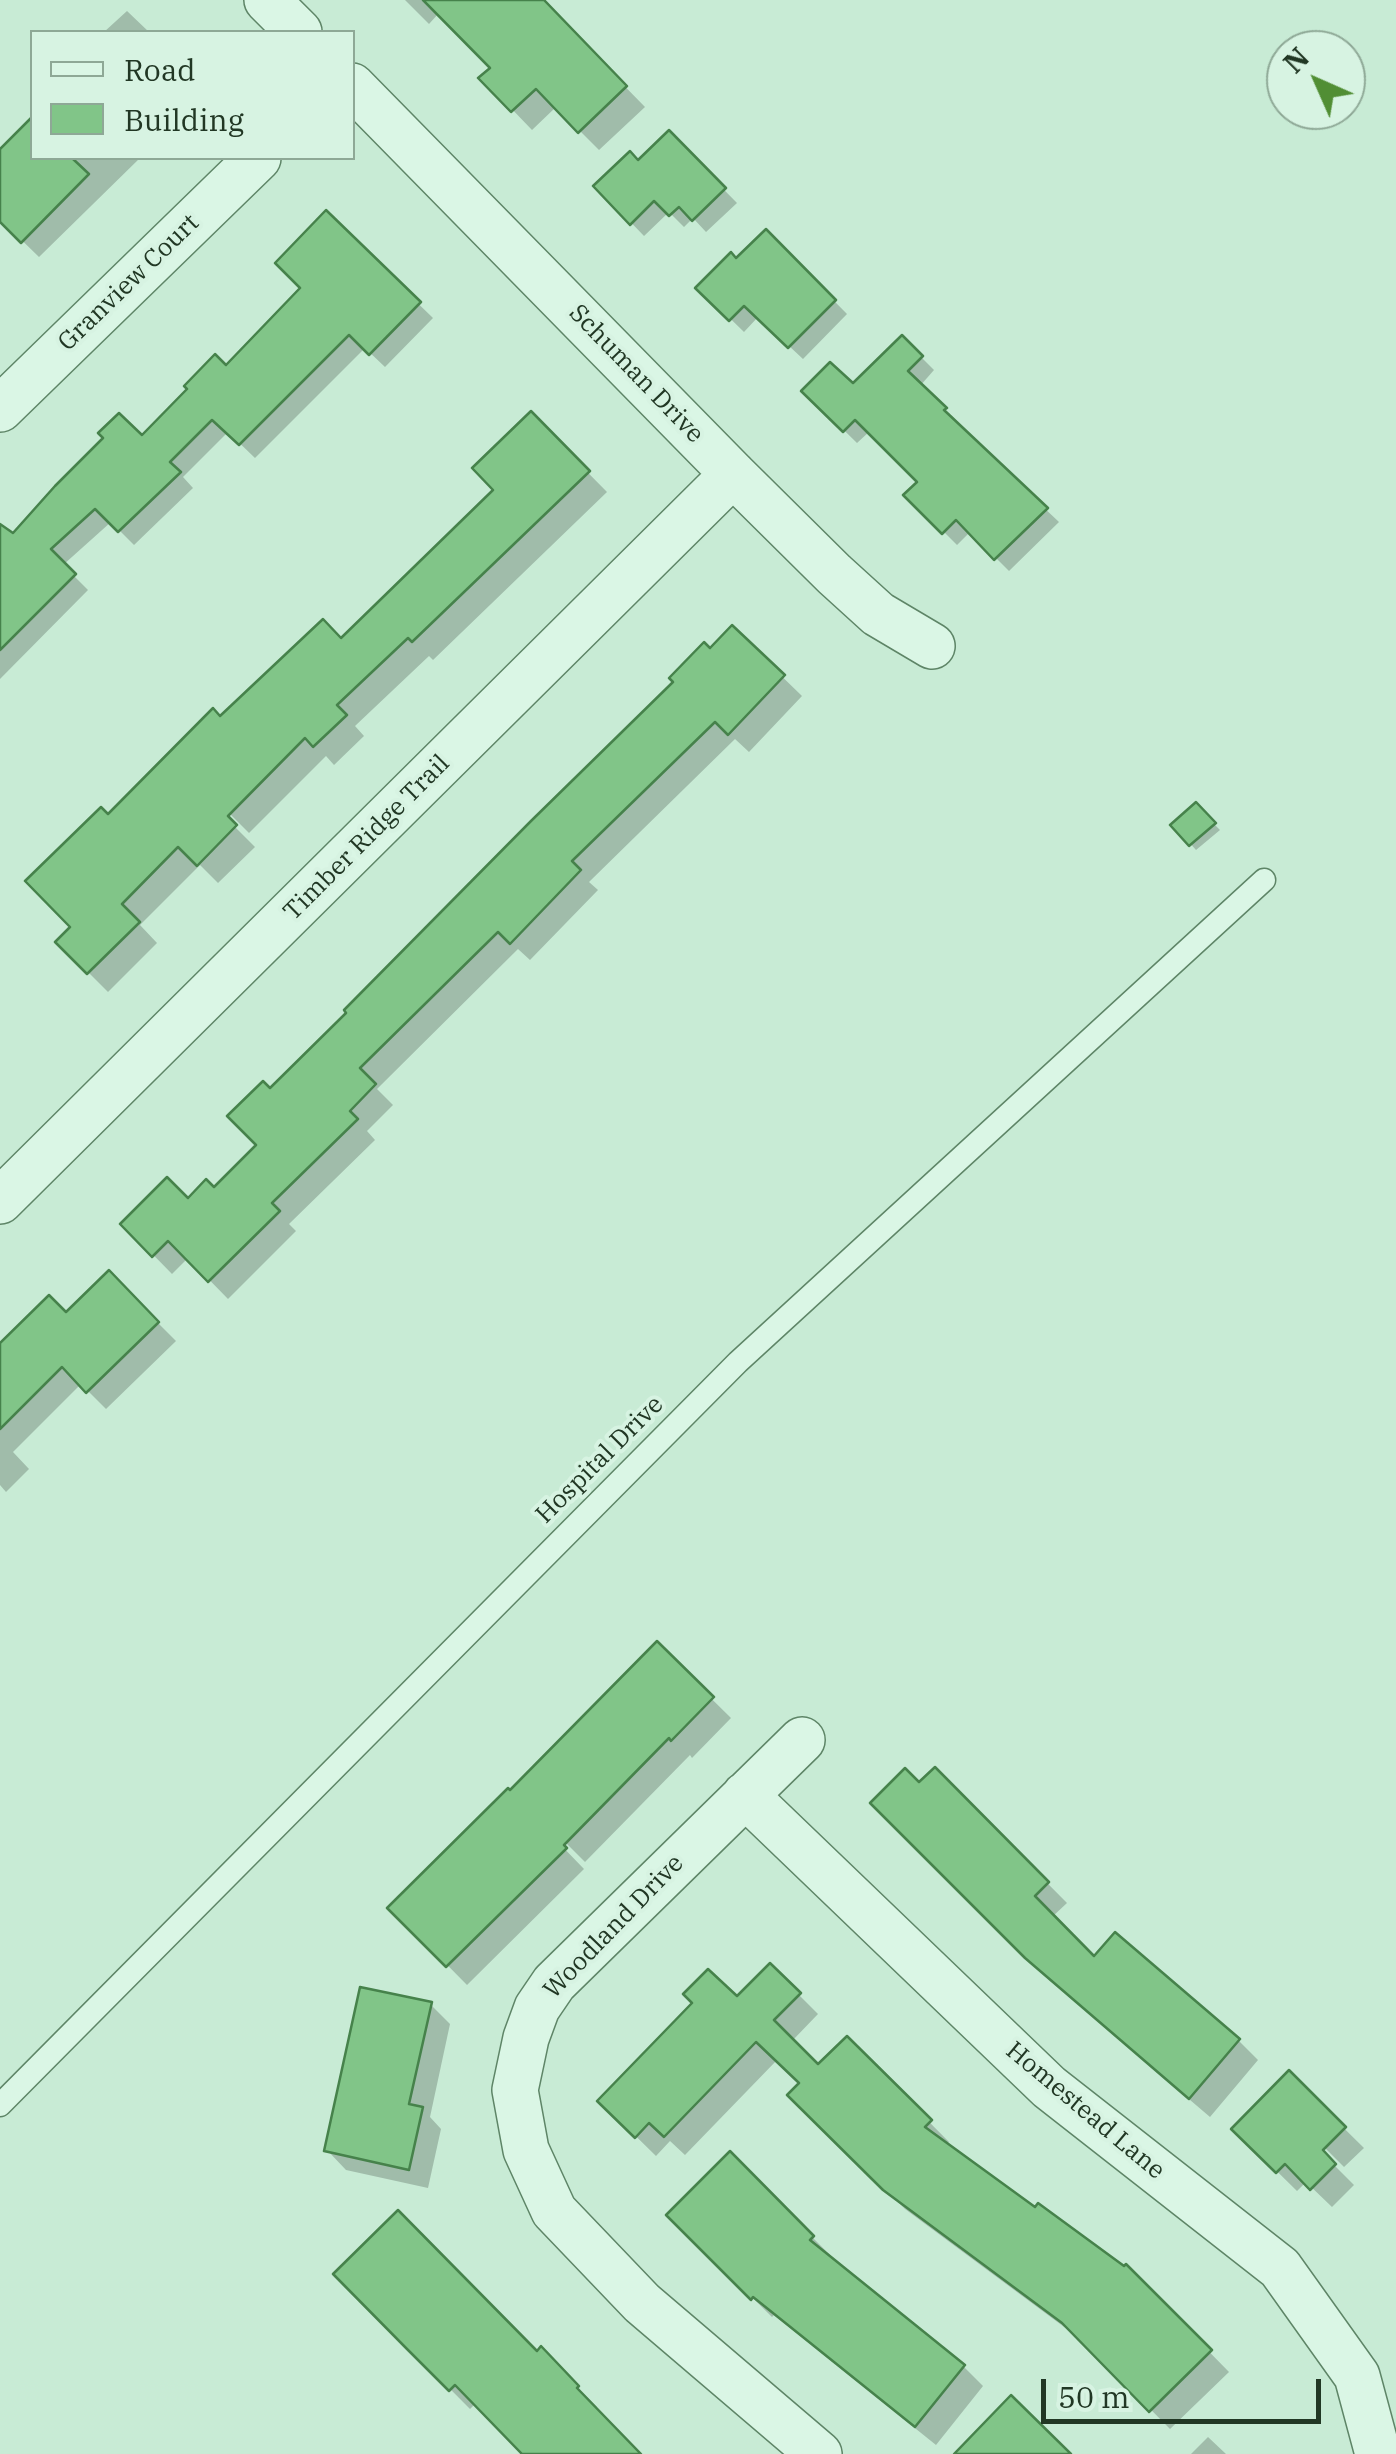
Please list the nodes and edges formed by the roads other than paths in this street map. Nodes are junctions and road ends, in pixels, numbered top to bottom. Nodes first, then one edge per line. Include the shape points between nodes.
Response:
1 (268, 0) edge
2 (298, 30) edge
3 (355, 89) edge
4 (256, 160) edge
5 (0, 409) edge
6 (733, 474) junction
7 (932, 646) dead end
8 (1264, 880) dead end
9 (0, 1200) edge
10 (802, 1740) dead end
11 (745, 1795) junction
12 (0, 2105) edge
13 (1381, 2430) edge
14 (812, 2452) edge

1 - 2 street
3 - 6 street, Schuman Drive
4 - 5 street, Granview Court
6 - 7 street, Schuman Drive via 878,614
6 - 9 street, Timber Ridge Trail
8 - 12 lane, Hospital Drive via 738,1362
10 - 11 street, Woodland Drive
11 - 13 street, Homestead Lane via 1049,2087 1280,2268 1357,2376
11 - 14 street, Woodland Drive via 554,1983 537,2008 515,2090 526,2150 554,2211 642,2302

